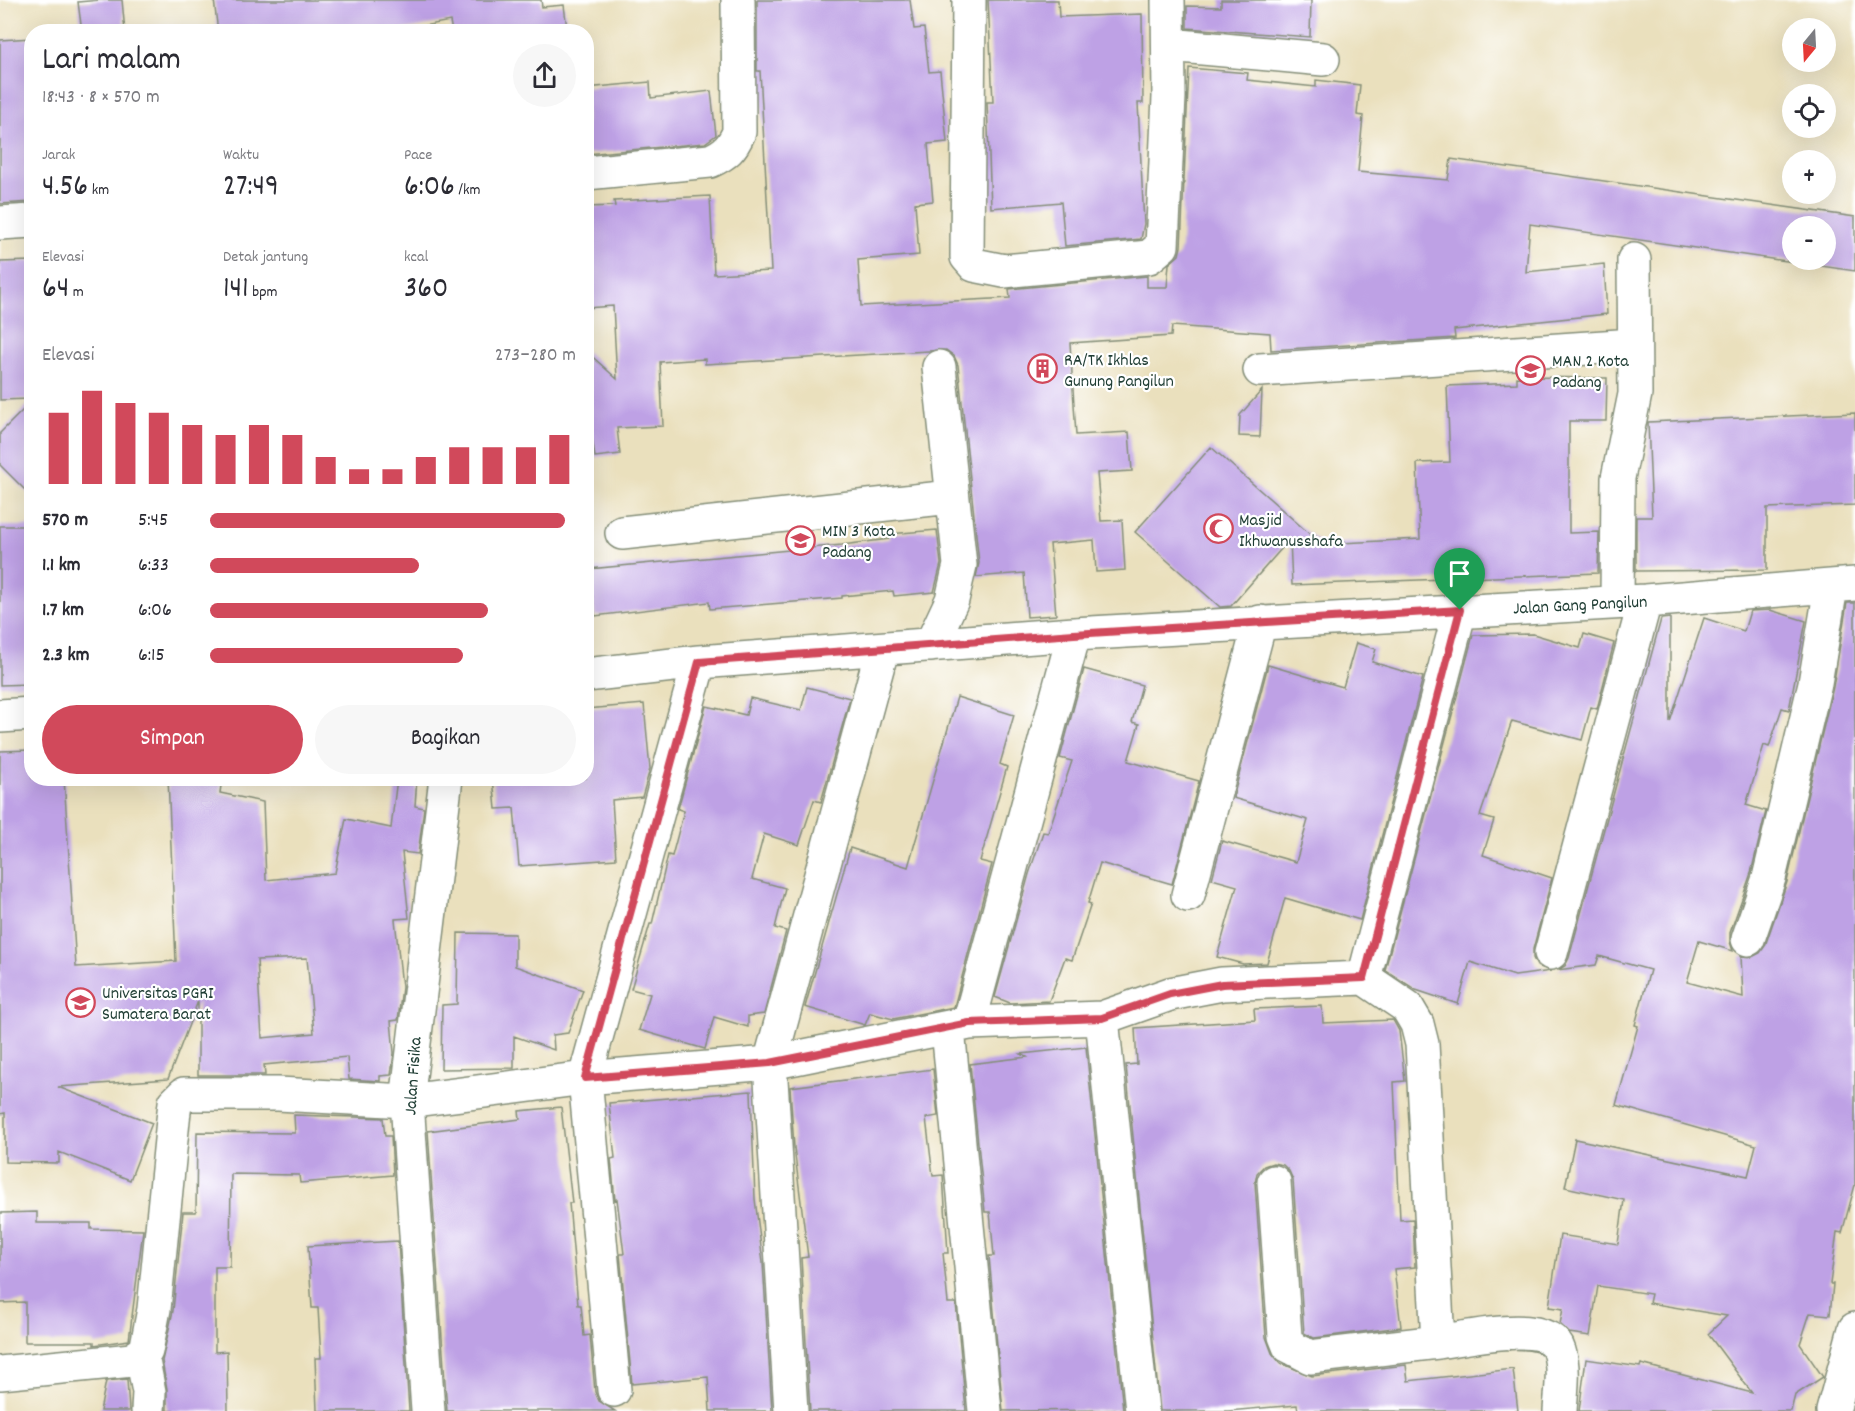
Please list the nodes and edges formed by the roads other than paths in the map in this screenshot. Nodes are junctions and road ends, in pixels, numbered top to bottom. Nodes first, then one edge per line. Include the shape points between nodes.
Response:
1 (738, 0) edge
2 (969, 0) edge
3 (1168, 0) edge
4 (1169, 45) junction
5 (1323, 59) dead end
6 (594, 172) edge
7 (24, 222) edge
8 (0, 223) edge
9 (1634, 260) dead end
10 (1634, 345) junction
11 (939, 367) dead end
12 (1260, 370) dead end
13 (951, 497) junction
14 (622, 532) dead end
15 (1843, 586) edge
16 (1631, 601) junction
17 (1460, 610) junction
18 (1260, 622) junction
19 (1074, 634) junction
20 (931, 645) junction
21 (882, 650) junction
22 (699, 662) junction
23 (594, 674) edge
24 (24, 714) edge
25 (0, 716) edge
26 (445, 786) edge
27 (1188, 895) dead end
28 (1748, 939) dead end
29 (1551, 952) dead end
30 (1364, 978) junction
31 (1102, 1018) junction
32 (959, 1026) junction
33 (770, 1063) junction
34 (585, 1078) junction
35 (407, 1101) junction
36 (1274, 1182) dead end
37 (1855, 1329) edge
38 (1438, 1342) junction
39 (142, 1356) junction
40 (0, 1373) edge
41 (614, 1390) dead end
42 (148, 1411) edge
43 (428, 1411) edge
44 (791, 1411) edge
45 (985, 1411) edge
46 (1142, 1411) edge
47 (1560, 1411) edge
48 (1833, 1411) edge

1 - 6 street via 739,132 732,146 710,160
2 - 4 street via 967,257 974,265 987,268 1004,270 1149,257 1162,246
3 - 4 street
4 - 5 street
7 - 8 street
9 - 10 street
10 - 12 street
10 - 16 street via 1635,394 1618,478
11 - 13 street
13 - 14 street
13 - 20 street via 960,565 952,600
15 - 16 street, Jalan Gang Pangilun
15 - 28 street via 1815,683 1769,878
16 - 17 street, Jalan Gang Pangilun
16 - 29 street
17 - 18 street, Jalan Gang Pangilun
17 - 30 street
18 - 19 street, Jalan Gang Pangilun
18 - 27 street
19 - 20 street, Jalan Gang Pangilun
19 - 32 street
20 - 21 street, Jalan Gang Pangilun
21 - 22 street, Jalan Gang Pangilun
21 - 33 street
22 - 23 street, Jalan Gang Pangilun
22 - 34 street
24 - 25 street
26 - 35 street, Jalan Fisika
30 - 31 street via 1222,984 1196,988
30 - 38 street via 1407,1007 1422,1044
31 - 32 street
31 - 46 street
32 - 33 street
32 - 45 street
33 - 34 street
33 - 44 street
34 - 35 street
34 - 41 street
35 - 39 street via 278,1094 192,1093 179,1098 175,1103 149,1345
35 - 43 street, Jalan Fisika
36 - 38 street via 1285,1336 1289,1346 1310,1357
37 - 48 street
38 - 47 street via 1510,1332 1532,1332 1546,1337 1559,1349
39 - 40 street
39 - 42 street via 149,1392

